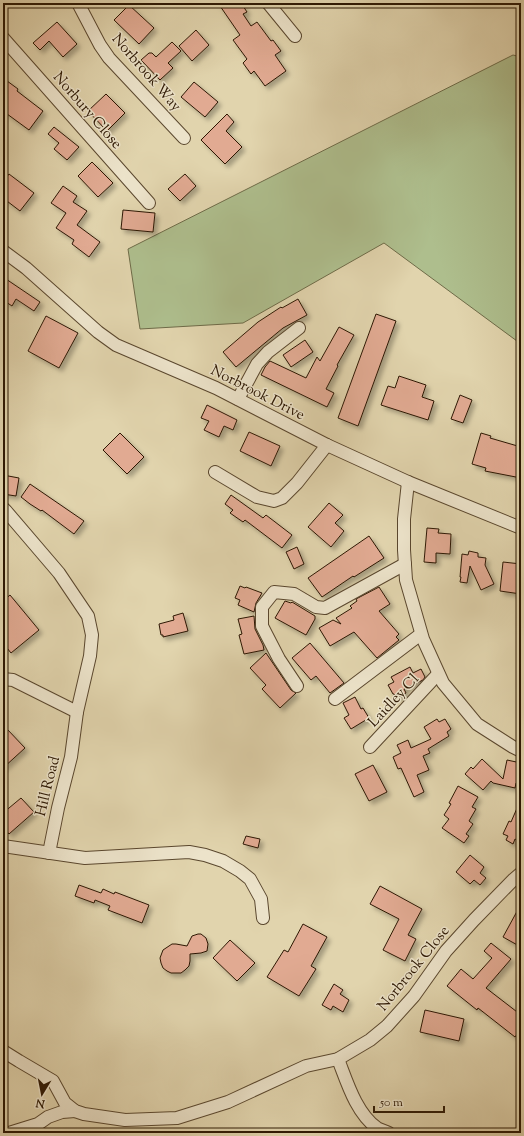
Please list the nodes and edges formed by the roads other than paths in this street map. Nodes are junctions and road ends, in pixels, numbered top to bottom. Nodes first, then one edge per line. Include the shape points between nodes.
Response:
1 (78, 3) edge
2 (268, 3) edge
3 (295, 36) dead end
4 (3, 38) edge
5 (184, 138) dead end
6 (148, 202) dead end
7 (3, 251) edge
8 (300, 328) dead end
9 (238, 399) junction
10 (327, 445) junction
11 (215, 472) dead end
12 (408, 482) junction
13 (3, 508) edge
14 (521, 528) edge
15 (405, 564) junction
16 (421, 634) junction
17 (438, 674) junction
18 (3, 679) edge
19 (297, 686) dead end
20 (335, 699) dead end
21 (78, 712) junction
22 (370, 747) dead end
23 (521, 750) edge
24 (3, 846) edge
25 (49, 853) junction
26 (521, 873) edge
27 (263, 918) dead end
28 (3, 1051) edge
29 (338, 1059) junction
30 (75, 1111) junction
31 (9, 1133) edge
32 (389, 1133) edge

1 - 5 street, Norbrook Way via 109,58
2 - 3 street
4 - 6 street, Norbury Close
7 - 9 street, Norbrook Drive via 116,345
8 - 9 street via 268,352 257,364
9 - 10 street, Norbrook Drive
10 - 11 street via 297,484 282,498 274,501 257,498
10 - 12 street, Norbrook Drive
12 - 14 street, Norbrook Drive
12 - 15 street via 404,519
13 - 21 street, Hill Road via 59,573 88,616 92,635 90,656
15 - 16 street via 406,580
15 - 19 street via 325,608 316,607 294,594 274,592 262,607 262,626
16 - 17 street
16 - 20 street
17 - 22 street, Laidley Cl
17 - 23 street via 477,724
18 - 21 street via 13,680
21 - 25 street, Hill Road via 71,757
24 - 25 street
25 - 27 street via 85,858 189,852 223,860 250,880 261,899
26 - 29 street, Norbrook Close via 446,951 414,996 387,1026 370,1040
28 - 30 street via 53,1081 65,1103
29 - 30 street, Norbrook Close via 306,1066 228,1102 177,1118 125,1120
29 - 32 street via 353,1097 366,1117 377,1128
30 - 31 street via 62,1112 38,1124

